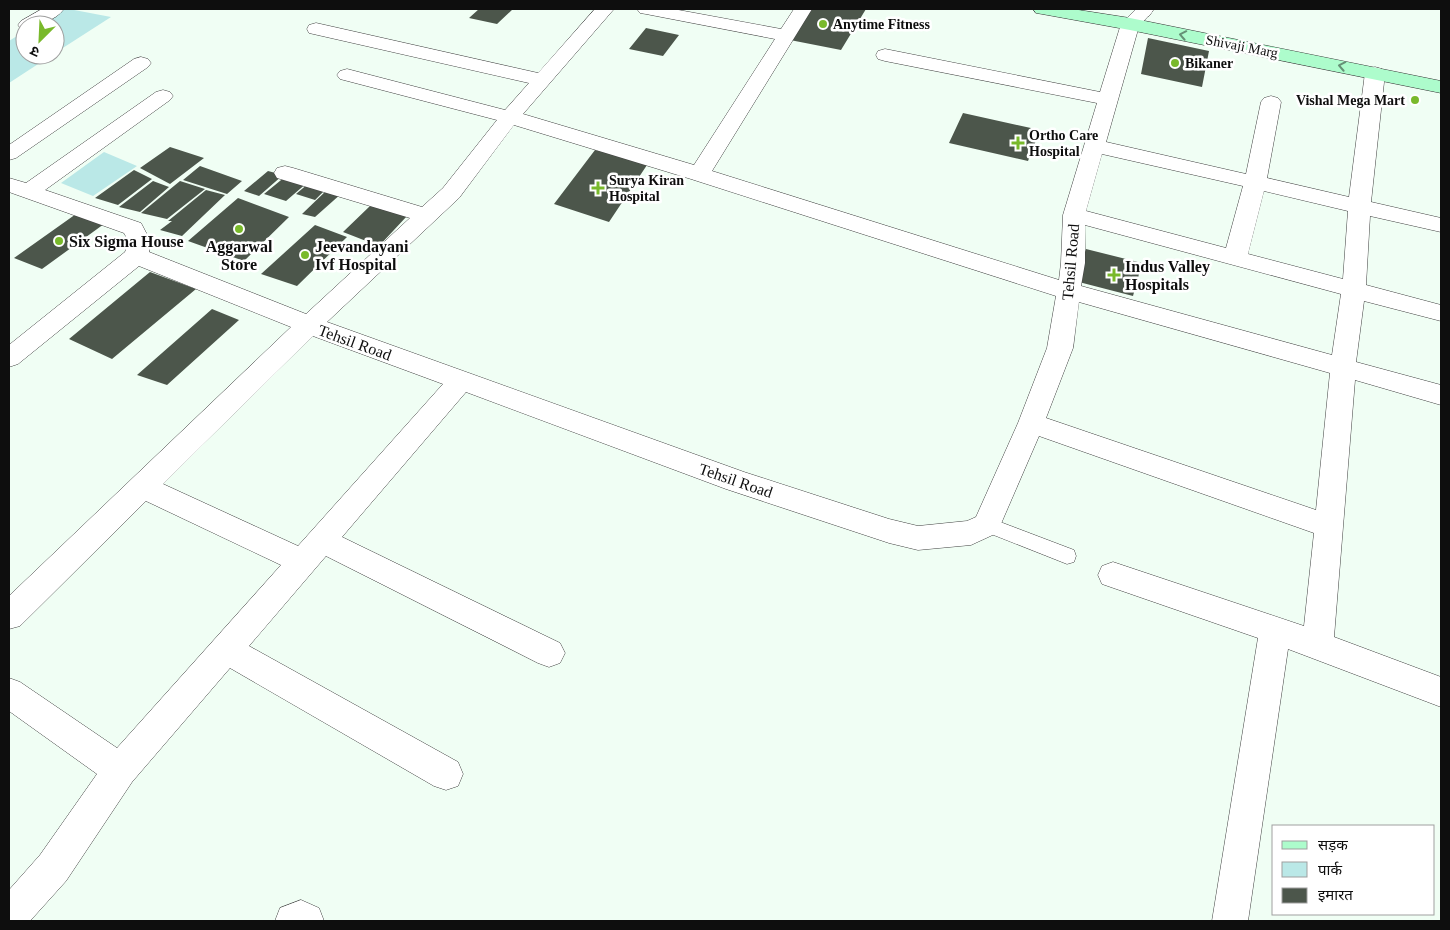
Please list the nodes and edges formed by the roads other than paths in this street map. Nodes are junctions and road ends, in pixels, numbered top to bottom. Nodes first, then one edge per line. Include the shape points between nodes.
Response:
1 (605, 9) edge
2 (646, 9) edge
3 (803, 9) edge
4 (1042, 9) edge
5 (1135, 13) edge
6 (316, 29) dead end
7 (786, 36) junction
8 (885, 56) dead end
9 (141, 63) dead end
10 (1441, 71) edge
11 (1375, 73) junction
12 (347, 75) dead end
13 (543, 80) junction
14 (1441, 87) edge
15 (162, 96) dead end
16 (1109, 100) junction
17 (1271, 102) dead end
18 (510, 117) junction
19 (1096, 146) junction
20 (9, 154) edge
21 (285, 173) dead end
22 (699, 174) junction
23 (1255, 182) junction
24 (18, 189) edge
25 (1359, 206) junction
26 (1074, 215) junction
27 (427, 216) junction
28 (1441, 225) edge
29 (136, 256) junction
30 (1235, 258) junction
31 (1354, 289) junction
32 (1068, 291) junction
33 (1441, 313) edge
34 (309, 325) junction
35 (9, 358) edge
36 (1343, 367) junction
37 (461, 380) junction
38 (1441, 395) edge
39 (1031, 423) junction
40 (143, 487) junction
41 (987, 525) junction
42 (1329, 526) junction
43 (312, 551) junction
44 (1067, 556) dead end
45 (1113, 575) dead end
46 (9, 616) edge
47 (1275, 631) junction
48 (1318, 646) junction
49 (226, 649) junction
50 (549, 653) dead end
51 (1441, 692) edge
52 (9, 693) edge
53 (120, 770) junction
54 (446, 774) dead end
55 (9, 917) edge
56 (293, 921) edge
57 (306, 921) edge
58 (1230, 921) edge

1 - 13 street
2 - 7 street
3 - 7 street
4 - 5 main road, Shivaji Marg
5 - 10 main road, Shivaji Marg
11 -> 5 main road, Shivaji Marg
5 - 16 street, Tehsil Road
6 - 13 street
7 - 22 street
8 - 16 street
9 - 20 street
11 - 14 main road, Shivaji Marg
11 - 25 street
12 - 18 street
13 - 18 street
15 - 24 street
16 - 19 street, Tehsil Road
17 - 23 street
18 - 22 street
18 - 27 street via 451,193
19 - 23 street
19 - 26 street, Tehsil Road
21 - 27 street
22 - 32 street
23 - 25 street
23 - 30 street
24 - 29 street via 133,228 140,242
25 - 28 street
25 - 31 street
26 - 30 street
26 - 32 street, Tehsil Road
27 - 34 street
29 - 34 street, Tehsil Road
29 - 35 street
30 - 31 street
31 - 33 street
31 - 36 street
32 - 36 street
32 - 39 street, Tehsil Road via 1060,348
34 - 37 street, Tehsil Road
34 - 40 street
36 - 38 street
36 - 42 street
37 - 41 street, Tehsil Road via 736,481 918,538 971,533
37 - 43 street
39 - 41 street, Tehsil Road
39 - 42 street
40 - 43 street
40 - 46 street
41 - 44 lane
42 - 48 street
43 - 49 street
43 - 50 street
45 - 47 street
47 - 48 street
47 - 58 street
48 - 51 street
49 - 53 street
49 - 54 street
52 - 53 street
53 - 55 street via 53,868
56 - 57 street via 301,918

